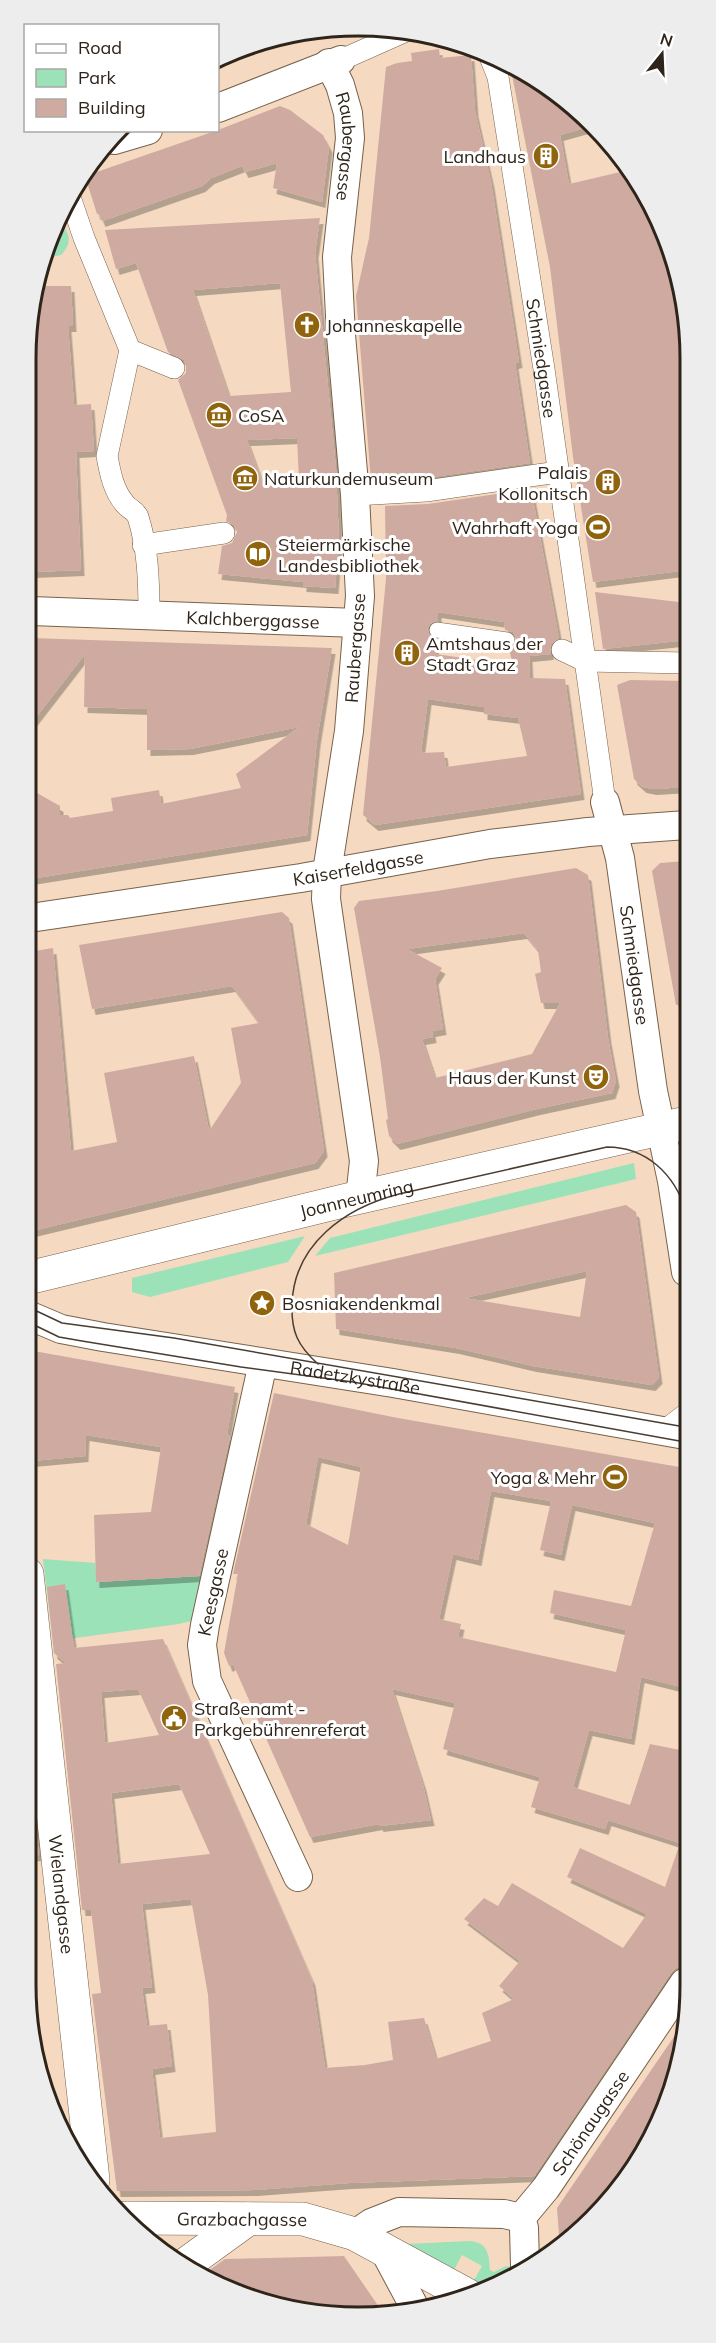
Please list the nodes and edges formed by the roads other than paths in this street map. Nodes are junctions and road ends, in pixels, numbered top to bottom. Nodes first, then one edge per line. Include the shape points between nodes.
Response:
1 (390, 38) edge
2 (335, 62) junction
3 (494, 66) edge
4 (219, 108) edge
5 (141, 132) edge
6 (124, 137) edge
7 (74, 207) edge
8 (130, 350) junction
9 (174, 368) dead end
10 (558, 472) junction
11 (356, 495) junction
12 (224, 533) dead end
13 (143, 545) junction
14 (36, 611) edge
15 (148, 615) junction
16 (358, 622) junction
17 (437, 630) dead end
18 (507, 640) dead end
19 (561, 650) dead end
20 (585, 661) junction
21 (680, 663) edge
22 (605, 802) joint
23 (680, 825) edge
24 (612, 830) junction
25 (327, 872) junction
26 (36, 917) edge
27 (673, 1126) edge
28 (360, 1198) junction
29 (680, 1233) edge
30 (36, 1276) edge
31 (36, 1318) edge
32 (263, 1363) junction
33 (680, 1419) edge
34 (672, 1433) edge
35 (36, 1657) edge
36 (298, 1877) dead end
37 (680, 1989) edge
38 (91, 2166) edge
39 (136, 2218) edge
40 (521, 2218) junction
41 (248, 2219) junction
42 (355, 2234) junction
43 (385, 2252) junction
44 (191, 2260) edge
45 (525, 2260) edge
46 (459, 2291) edge
47 (412, 2302) edge

1 - 2 street
2 - 4 street
2 - 11 street, Raubergasse via 350,138 337,257
3 - 10 street, Schmiedgasse
5 - 6 street
7 - 8 street
8 - 9 street
8 - 13 street via 107,456 117,493 137,514
10 - 11 street via 426,491
10 - 20 street, Schmiedgasse
11 - 16 street, Raubergasse
12 - 13 street
13 - 15 street via 149,577
14 - 15 street, Kalchberggasse
15 - 16 street, Kalchberggasse
16 - 25 street, Raubergasse via 349,731
17 - 18 lane
19 - 20 street
20 - 21 street
20 - 22 street, Schmiedgasse
22 - 24 street, Schmiedgasse
23 - 24 street, Kaiserfeldgasse
24 - 25 street, Kaiserfeldgasse via 490,844
24 - 27 street, Schmiedgasse
25 - 26 street, Kaiserfeldgasse
25 - 28 street, Raubergasse via 326,899 364,1161
27 - 28 main road, Joanneumring
27 - 29 street, Schmiedgasse via 672,1181
28 - 30 main road, Joanneumring
31 - 32 street, Radetzkystraße via 61,1329
32 - 34 street, Radetzkystraße
32 - 36 street, Keesgasse via 202,1645 207,1681
33 - 34 lane
35 - 38 main road, Wielandgasse
37 - 40 street, Schönaugasse via 546,2188
39 - 41 main road, Grazbachgasse
40 - 42 street via 504,2214 399,2212
40 - 45 street via 525,2228
41 - 42 main road, Grazbachgasse via 303,2219
41 - 44 main road
42 - 43 main road, Grazbachgasse
43 - 46 main road, Grazbachgasse
43 - 47 street

